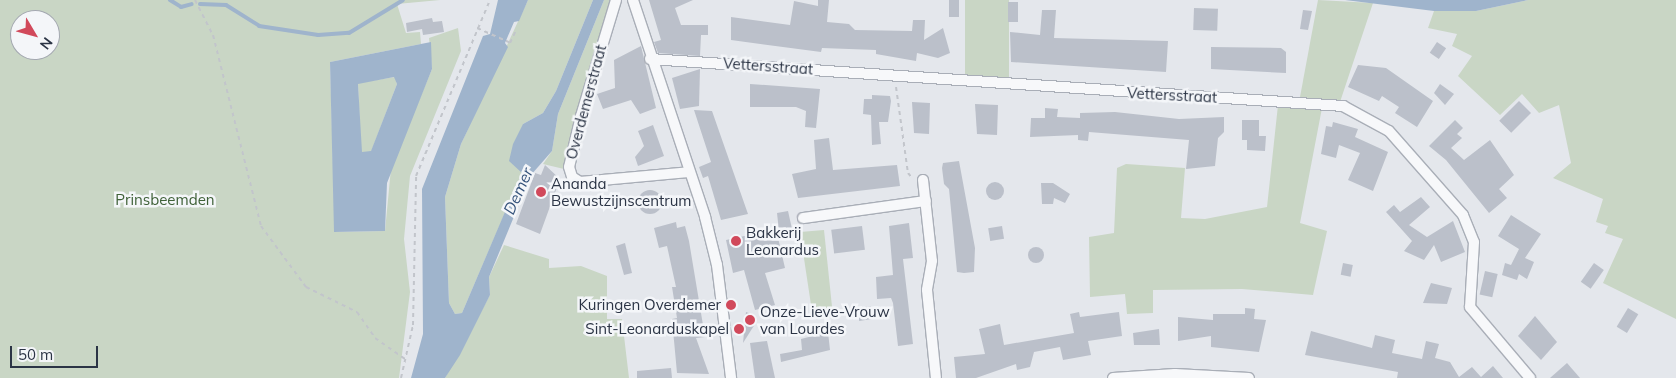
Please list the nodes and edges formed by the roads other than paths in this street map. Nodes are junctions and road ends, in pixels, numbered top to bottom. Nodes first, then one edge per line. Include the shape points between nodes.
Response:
1 (616, 0) edge
2 (633, 0) edge
3 (650, 59) junction
4 (689, 172) junction
5 (923, 180) road end
6 (926, 201) junction
7 (803, 218) dead end
8 (731, 378) edge
9 (936, 378) edge
10 (1113, 378) edge
11 (1249, 378) edge
12 (1530, 378) edge

1 - 4 street, Overdemerstraat via 580,116 569,167 572,177 580,182
2 - 3 street
3 - 4 street
3 - 12 street, Vettersstraat via 1325,104 1364,115 1389,131 1463,215 1474,242 1470,307
4 - 8 street via 717,265
5 - 6 street
6 - 7 street
6 - 9 street via 932,261 927,290
10 - 11 street via 1175,374

